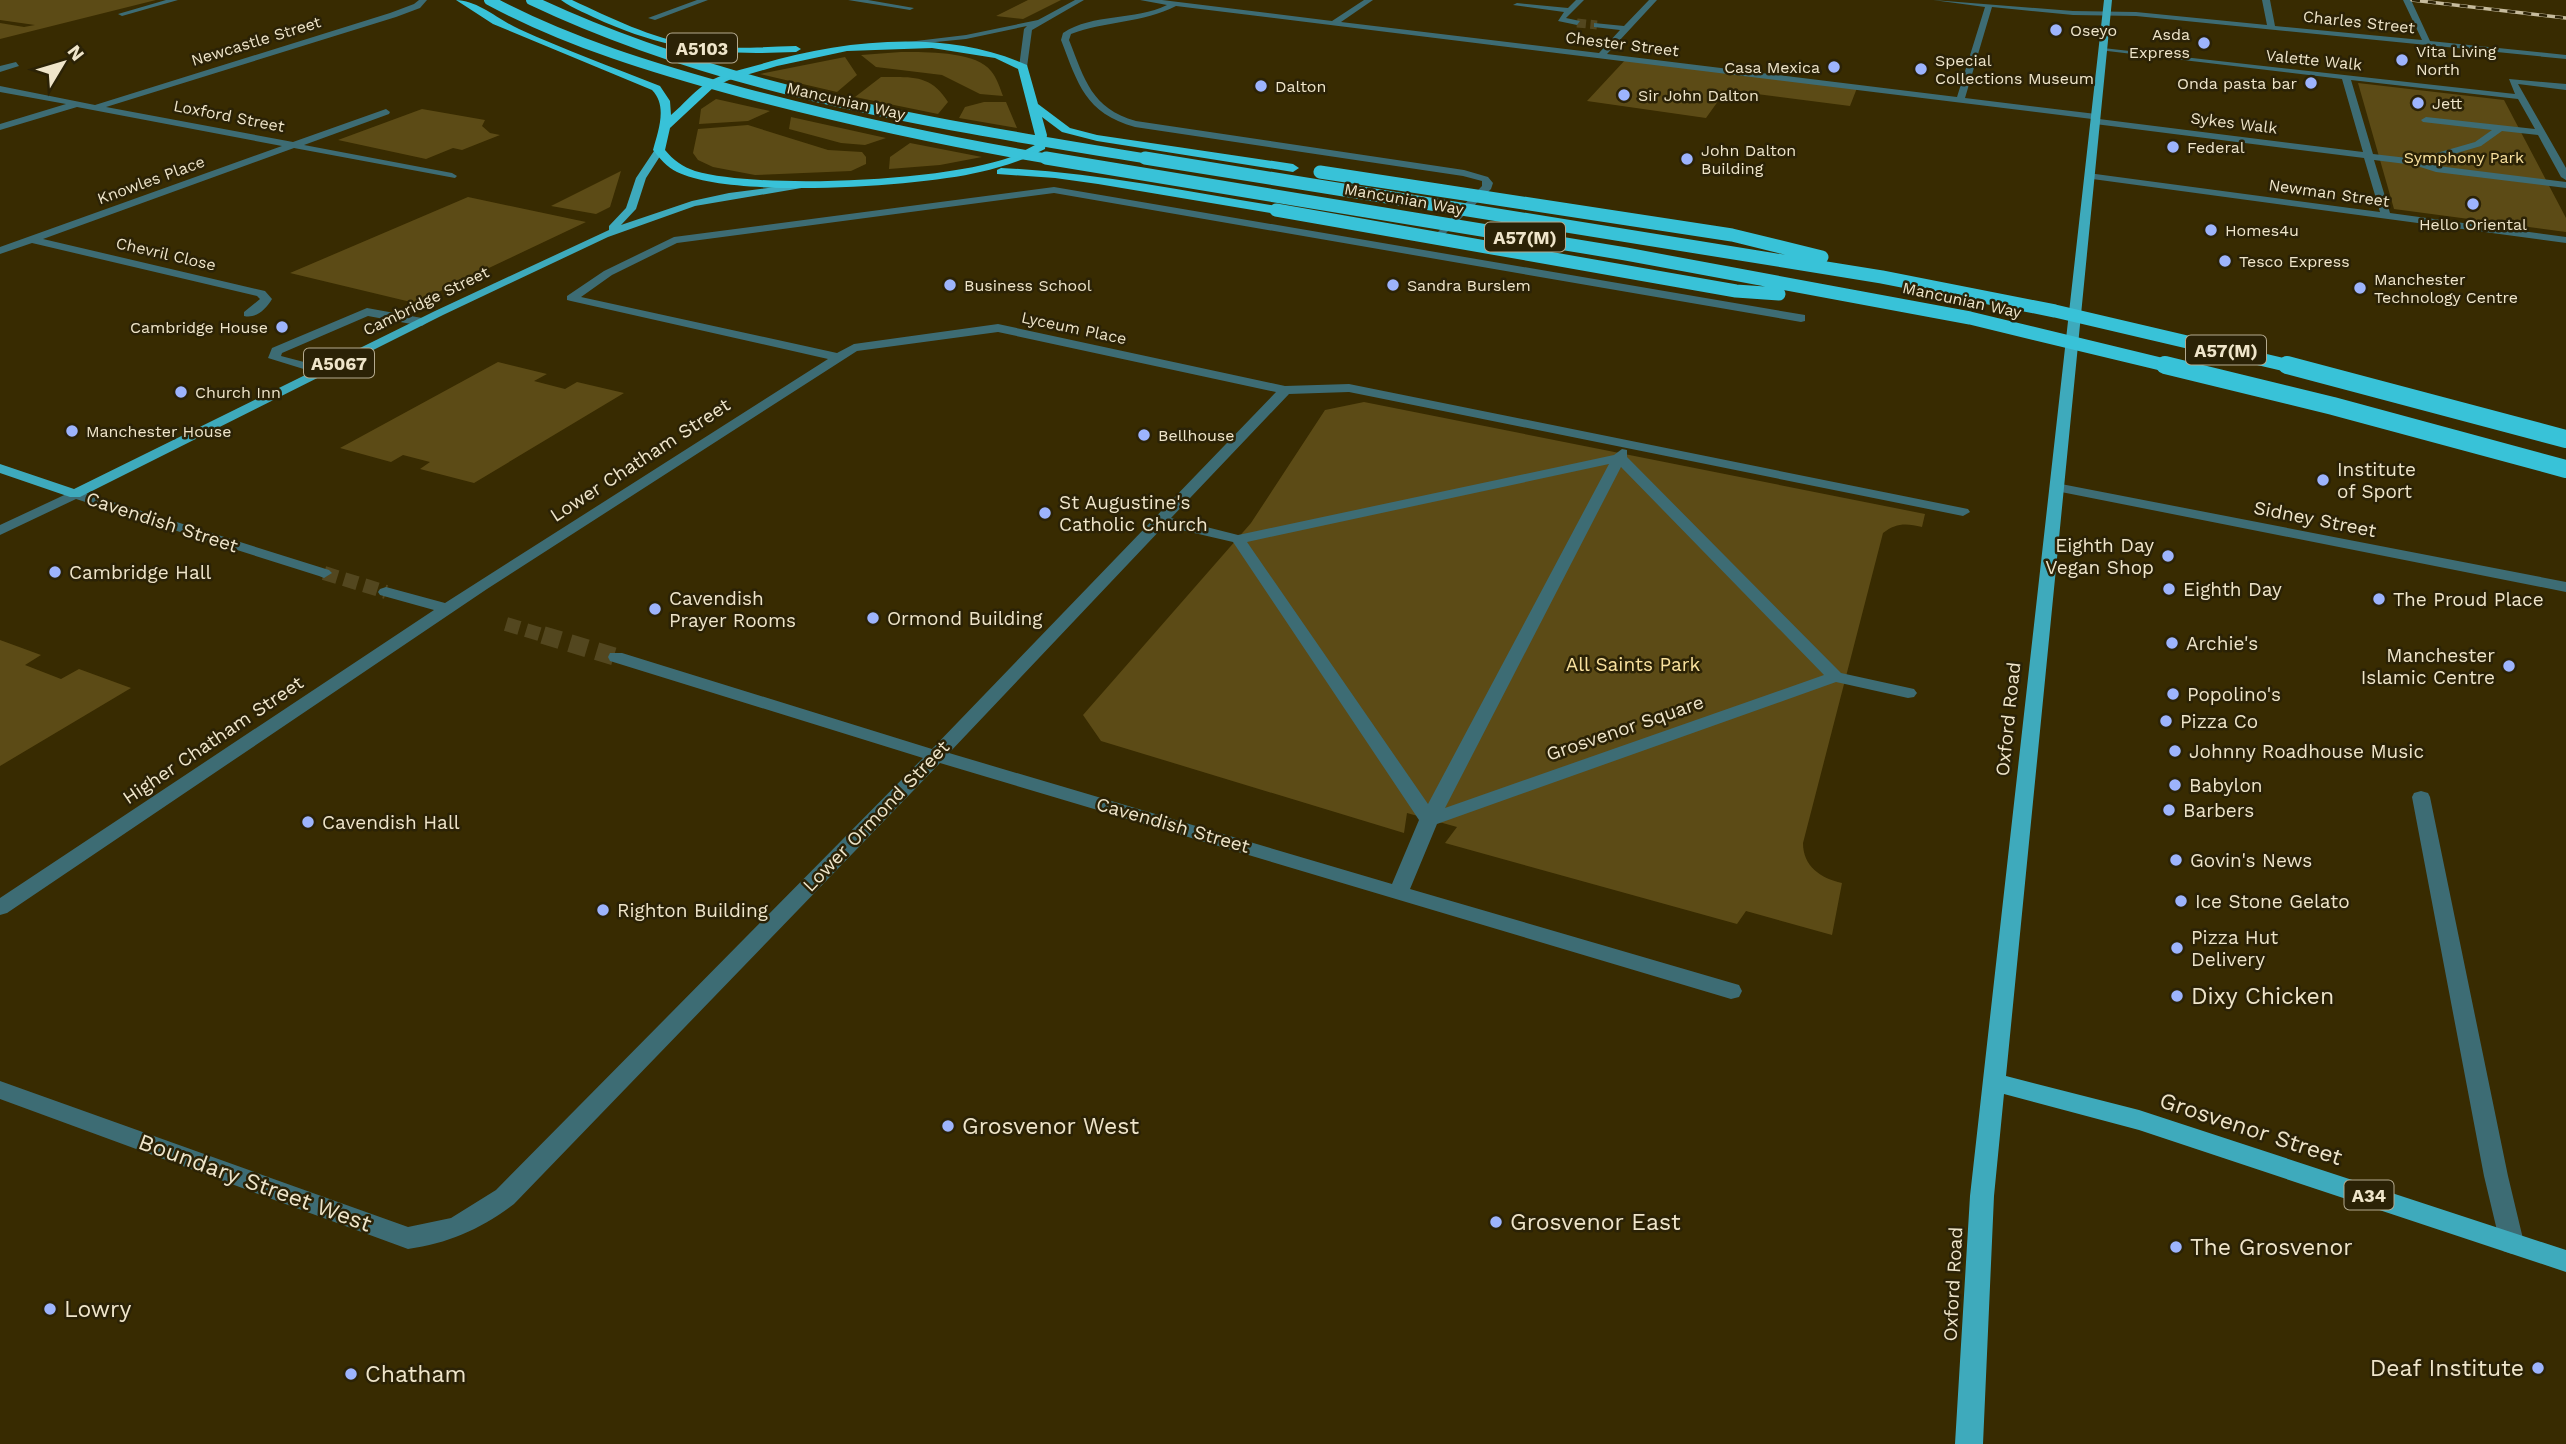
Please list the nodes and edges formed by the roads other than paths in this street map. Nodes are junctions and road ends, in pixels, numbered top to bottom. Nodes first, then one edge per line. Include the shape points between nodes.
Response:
1 (174, 0) edge
2 (423, 0) edge
3 (460, 0) edge
4 (489, 0) edge
5 (531, 0) edge
6 (565, 0) edge
7 (704, 0) edge
8 (852, 0) edge
9 (1080, 0) edge
10 (1144, 0) edge
11 (1369, 0) edge
12 (1580, 0) edge
13 (1653, 0) edge
14 (1937, 0) edge
15 (2108, 0) edge
16 (2266, 0) edge
17 (2407, 0) edge
18 (1175, 4) junction
19 (1517, 5) dead end
20 (1989, 5) junction
21 (910, 8) dead end
22 (1569, 10) junction
23 (122, 13) dead end
24 (2108, 13) junction
25 (652, 18) dead end
26 (1036, 22) junction
27 (1334, 23) junction
28 (1577, 23) dead end
29 (1597, 25) tunnel mouth
30 (2271, 27) junction
31 (1627, 29) junction
32 (2427, 43) junction
33 (872, 46) junction
34 (848, 48) junction
35 (2103, 50) junction
36 (1602, 55) junction
37 (2566, 57) edge
38 (16, 64) dead end
39 (1023, 67) junction
40 (0, 69) edge
41 (2346, 78) junction
42 (2566, 87) edge
43 (0, 89) edge
44 (2522, 97) junction
45 (1960, 101) junction
46 (78, 104) junction
47 (1034, 106) junction
48 (95, 107) junction
49 (386, 111) dead end
50 (2096, 119) junction
51 (2426, 120) dead end
52 (0, 127) edge
53 (666, 127) junction
54 (2501, 128) junction
55 (2542, 133) junction
56 (297, 145) junction
57 (659, 149) junction
58 (2368, 156) junction
59 (2416, 162) junction
60 (958, 174) junction
61 (452, 176) dead end
62 (2088, 176) junction
63 (2566, 177) edge
64 (828, 183) junction
65 (2566, 185) edge
66 (2386, 216) junction
67 (604, 235) junction
68 (32, 240) junction
69 (2566, 240) edge
70 (0, 241) edge
71 (16, 246) junction
72 (0, 251) edge
73 (1425, 253) junction
74 (1882, 278) junction
75 (1886, 302) junction
76 (247, 314) dead end
77 (1801, 317) dead end
78 (422, 322) junction
79 (854, 348) joint
80 (837, 357) junction
81 (323, 371) junction
82 (1285, 390) junction
83 (2566, 439) edge
84 (1624, 451) junction
85 (2507, 453) junction
86 (0, 468) edge
87 (2566, 469) edge
88 (2566, 475) edge
89 (2056, 487) junction
90 (75, 494) junction
91 (1963, 512) dead end
92 (1159, 520) junction
93 (0, 531) edge
94 (1238, 539) junction
95 (324, 573) tunnel mouth
96 (2566, 587) edge
97 (386, 592) tunnel mouth
98 (449, 609) junction
99 (616, 657) tunnel mouth
100 (1835, 677) junction
101 (1908, 694) dead end
102 (936, 755) junction
103 (2421, 797) dead end
104 (1429, 820) junction
105 (1399, 891) junction
106 (0, 908) edge
107 (1731, 991) dead end
108 (1996, 1083) junction
109 (0, 1090) edge
110 (505, 1197) joint
111 (2512, 1243) junction
112 (2566, 1261) edge
113 (1969, 1444) edge

1 - 23 street
2 - 48 street, Newcastle Street via 393,16
3 - 53 highway, A5103 via 549,46 656,88 666,103
4 - 75 highway, Mancunian Way / A57(M), bridge via 574,40 666,72 758,99 908,133
5 - 74 highway, Mancunian Way / A57(M), bridge via 589,27 675,57 912,118
6 - 34 highway, A5103 via 625,27 693,47
7 - 25 street
8 - 21 street
9 - 26 street
10 - 18 street, Chester Street
11 - 27 street
12 - 22 street
13 - 31 street
14 - 20 street, Charles Street
15 - 24 main road, Oxford Road
16 - 30 street
17 - 32 street
18 - 27 street, Chester Street
18 - 73 street via 1154,15 1081,26 1068,33 1065,40 1087,96 1100,110 1135,124 1485,179 1487,187
19 - 22 street
20 - 24 street, Charles Street
20 - 45 street
22 - 28 street via 1561,19
24 - 30 street, Charles Street
24 - 35 main road, Oxford Road
26 - 33 street via 966,37
26 - 39 street via 1026,34
27 - 36 street, Chester Street
29 - 31 street
30 - 32 street, Charles Street
31 - 36 street
32 - 37 street, Charles Street
33 - 34 highway, A5103
33 - 39 highway, A5103 via 957,47 997,55
34 - 53 highway, A5103 via 725,78 710,85
35 - 41 street, Valette Walk
35 - 50 main road, Oxford Road
36 - 45 street, Chester Street via 1886,87
38 - 40 street
39 - 47 highway
41 - 44 street, Valette Walk
41 - 58 street
42 - 44 street via 2512,81
43 - 46 street, Loxford Street
44 - 55 street
45 - 50 street, Chester Street
46 - 48 street, Loxford Street
46 - 52 street
47 - 60 highway via 1041,147 1011,163
47 - 74 highway, A57(M), bridge via 1066,130 1097,138 1732,235 1797,249
48 - 56 street, Loxford Street
49 - 56 street, Knowles Place
50 - 58 street, Sykes Walk
50 - 62 main road, Oxford Road
51 - 54 street
53 - 57 highway, A5103
54 - 55 street
54 - 59 street via 2478,144
55 - 63 street
56 - 61 street, Loxford Street
56 - 68 street, Knowles Place
57 - 64 highway via 668,162 707,177
57 - 67 main road, Cambridge Street / A5067 via 641,178 631,209
58 - 59 street, Sykes Walk
58 - 66 street
59 - 65 street, Sykes Walk via 2436,169
60 - 64 highway
60 - 75 highway, A57(M), bridge via 1055,174 1736,291
62 - 66 street, Newman Street
62 - 89 main road, Oxford Road
64 - 67 main road, Cambridge Street / A5067 via 692,204
66 - 69 street, Newman Street
67 - 78 main road, Cambridge Street / A5067
68 - 71 street, Knowles Place
68 - 76 street, Chevril Close via 261,293 266,299 262,306
70 - 71 street
71 - 72 street, Knowles Place
73 - 77 street
73 - 80 street via 1054,190 674,240 608,273 571,298
74 - 83 highway, Mancunian Way / A57(M), bridge via 2156,333
75 - 85 highway, Mancunian Way / A57(M), bridge via 2193,371
78 - 81 main road, Cambridge Street / A5067
78 - 81 street via 367,312 276,351 274,358
79 - 80 street, Lower Chatham Street
79 - 82 street, Lyceum Place via 998,328
80 - 98 street, Lower Chatham Street
81 - 90 main road, Cambridge Street / A5067
82 - 84 street, Lyceum Place via 1349,388
82 - 92 street, Lower Ormond Street
84 - 91 street, Lyceum Place
84 - 94 street
84 - 100 street
84 - 104 street
85 - 87 highway, Mancunian Way / A57(M), bridge
85 - 88 highway, A57(M), bridge
86 - 90 main road, Cavendish Street
89 - 96 street, Sidney Street
89 - 108 main road, Oxford Road
90 - 93 street
90 - 95 street, Cavendish Street
92 - 94 street
92 - 102 street, Lower Ormond Street
94 - 104 street
97 - 98 street
98 - 106 street, Higher Chatham Street
99 - 102 street, Cavendish Street
100 - 101 street
100 - 104 street, Grosvenor Square
102 - 105 street, Cavendish Street
102 - 110 street, Lower Ormond Street
103 - 111 street
104 - 105 street
105 - 107 street, Cavendish Street
108 - 111 main road, Grosvenor Street / A34 via 2139,1120
108 - 113 main road, Oxford Road via 1980,1230
109 - 110 street, Boundary Street West via 408,1238 440,1234 473,1221
111 - 112 main road, Grosvenor Street / A34

